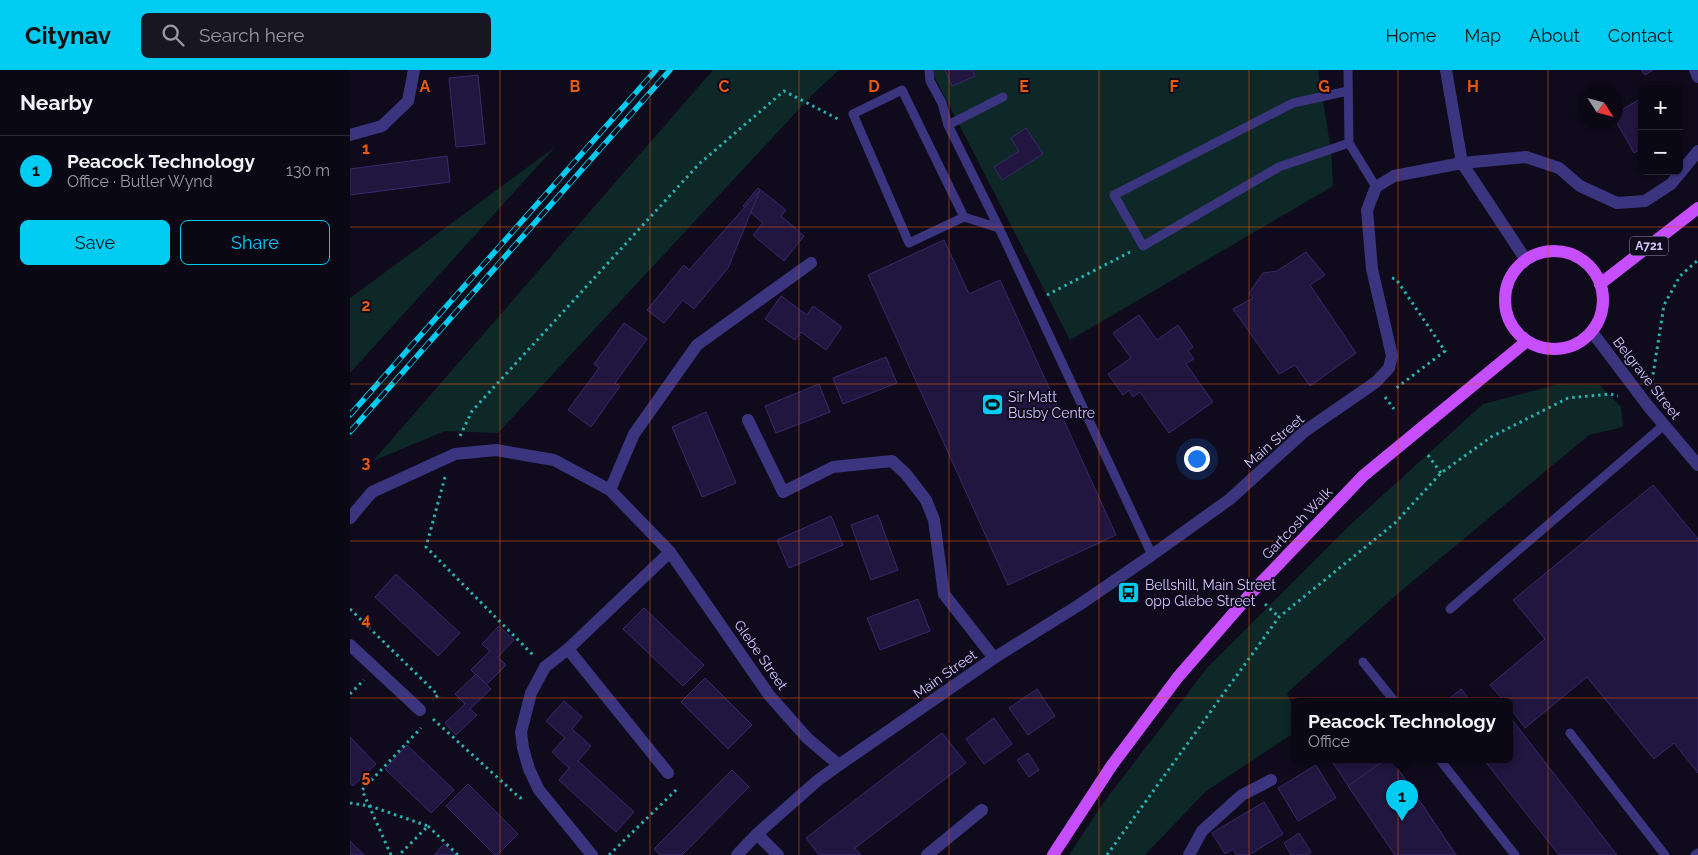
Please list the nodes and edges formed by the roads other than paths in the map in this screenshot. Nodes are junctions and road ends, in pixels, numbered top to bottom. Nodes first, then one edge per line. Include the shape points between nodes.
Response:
1 (414, 70) edge
2 (929, 70) edge
3 (1348, 70) edge
4 (1446, 70) edge
5 (1695, 70) edge
6 (1698, 77) edge
7 (1348, 91) junction
8 (1003, 97) dead end
9 (948, 125) junction
10 (350, 134) edge
11 (1349, 143) junction
12 (1698, 151) edge
13 (1462, 163) junction
14 (1376, 187) junction
15 (1698, 208) edge
16 (964, 217) junction
17 (999, 228) junction
18 (1526, 260) junction
19 (811, 263) dead end
20 (1600, 284) junction
21 (1592, 332) junction
22 (1526, 341) junction
23 (748, 420) dead end
24 (1664, 425) junction
25 (1695, 457) edge
26 (610, 490) junction
27 (350, 518) edge
28 (670, 552) junction
29 (1152, 555) junction
30 (1450, 609) dead end
31 (350, 645) edge
32 (568, 649) junction
33 (994, 658) junction
34 (1363, 662) dead end
35 (1392, 698) edge
36 (420, 710) road end
37 (1570, 733) dead end
38 (1442, 763) edge
39 (839, 765) junction
40 (668, 773) road end
41 (1271, 780) dead end
42 (982, 810) dead end
43 (757, 834) junction
44 (592, 855) edge
45 (737, 855) edge
46 (778, 855) edge
47 (927, 855) edge
48 (1053, 855) edge
49 (1189, 855) edge
50 (1515, 855) edge
51 (1665, 855) edge

1 - 10 street via 408,101 382,126
2 - 9 lane via 930,81 942,103
3 - 7 lane
4 - 13 street
5 - 6 street
7 - 11 lane
7 - 11 lane via 1293,103 1114,195 1143,246 1279,167
8 - 9 lane
9 - 17 lane
11 - 14 lane
12 - 13 street via 1671,184 1645,201 1617,204 1580,186 1559,168 1526,157
13 - 14 street via 1394,176
13 - 18 street
14 - 29 street, Main Street via 1367,210 1372,269 1392,356 1389,368 1376,382 1305,432 1230,500
15 - 20 main road, A721
16 - 16 lane via 902,90 854,114 909,242
16 - 17 lane
17 - 29 lane
18 - 20 main road via 1541,253 1568,253 1584,261
18 - 22 main road via 1507,286 1505,305 1514,330
19 - 26 street via 696,345 634,434
20 - 21 main road via 1603,296 1601,313
21 - 22 main road via 1576,344 1559,349 1542,348
21 - 24 street, Belgrave Street
22 - 48 main road, Gartcosh Walk via 1363,476 1252,592 1178,677 1112,765
23 - 33 street via 783,492 833,467 892,461 906,474 926,500 934,520 944,594
24 - 25 street, Belgrave Street
24 - 30 lane
26 - 27 street, Glebe Street via 554,460 496,450 456,454 372,492
26 - 28 street, Glebe Street
28 - 32 street
28 - 39 street, Glebe Street via 770,695 807,738
29 - 33 street, Main Street
31 - 36 street
32 - 40 street
32 - 44 street via 546,667 531,693 521,732 528,769 539,790
33 - 39 street, Main Street
34 - 35 lane
37 - 51 lane
38 - 50 lane
39 - 43 street, Main Street
41 - 49 street via 1242,795 1202,831
42 - 47 street
43 - 45 street, Main Street
43 - 46 street

